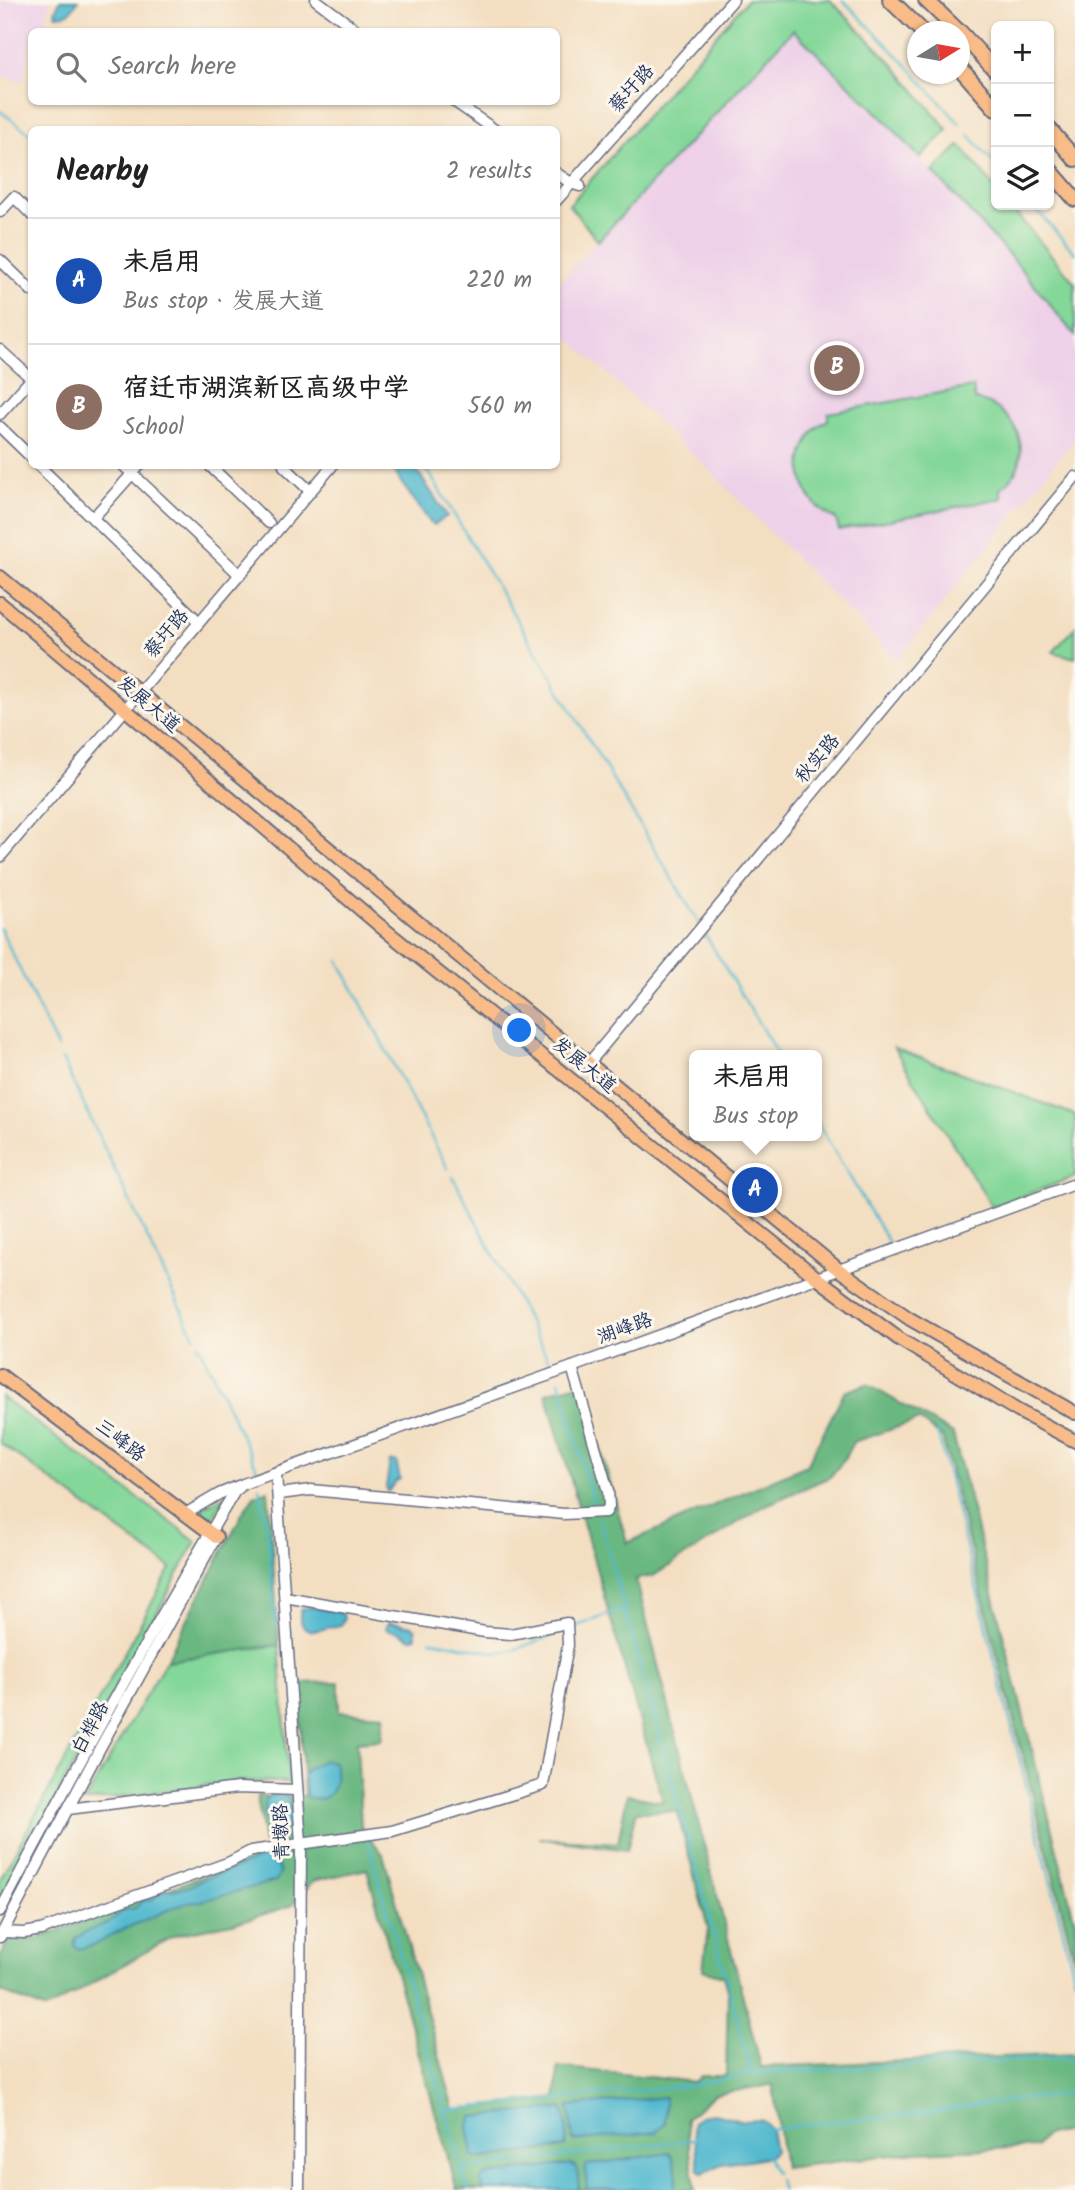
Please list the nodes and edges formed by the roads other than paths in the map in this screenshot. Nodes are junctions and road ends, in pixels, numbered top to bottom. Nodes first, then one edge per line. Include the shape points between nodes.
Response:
1 (316, 0) edge
2 (733, 0) edge
3 (890, 0) edge
4 (926, 0) edge
5 (912, 21) edge
6 (948, 21) edge
7 (354, 28) edge
8 (970, 44) edge
9 (991, 66) edge
10 (970, 79) edge
11 (991, 102) edge
12 (459, 105) edge
13 (489, 126) edge
14 (1054, 135) edge
15 (1075, 159) edge
16 (560, 175) edge
17 (1054, 175) edge
18 (576, 185) junction
19 (560, 198) edge
20 (1075, 199) edge
21 (28, 211) edge
22 (0, 212) edge
23 (0, 260) edge
24 (28, 287) edge
25 (0, 350) edge
26 (28, 376) edge
27 (28, 382) edge
28 (0, 414) edge
29 (0, 428) edge
30 (28, 454) edge
31 (42, 469) edge
32 (213, 469) edge
33 (287, 469) edge
34 (329, 469) edge
35 (136, 470) edge
36 (1075, 477) edge
37 (310, 491) junction
38 (93, 518) junction
39 (269, 523) dead end
40 (240, 575) junction
41 (0, 578) edge
42 (0, 603) edge
43 (199, 622) junction
44 (139, 694) junction
45 (125, 710) junction
46 (0, 857) edge
47 (588, 1065) junction
48 (1075, 1184) edge
49 (839, 1270) junction
50 (817, 1278) junction
51 (572, 1367) junction
52 (0, 1375) edge
53 (1075, 1413) edge
54 (1075, 1440) edge
55 (276, 1473) junction
56 (243, 1484) junction
57 (279, 1494) junction
58 (184, 1514) junction
59 (213, 1535) junction
60 (285, 1597) junction
61 (298, 1790) junction
62 (68, 1809) junction
63 (301, 1843) junction
64 (0, 1911) edge
65 (1, 1935) edge
66 (299, 2190) edge

1 - 7 street
2 - 18 street, 蔡圩路
3 - 5 highway
4 - 6 highway
8 - 9 highway
10 - 11 highway
12 - 13 street
14 - 15 highway
16 - 18 street
17 - 20 highway
18 - 19 street, 蔡圩路
21 - 22 street via 14,197
23 - 24 street
25 - 26 street
27 - 28 street
29 - 30 street
31 - 38 street
32 - 39 street
33 - 37 street
34 - 37 street, 蔡圩路
35 - 38 street
35 - 40 street
36 - 47 street, 秋实路
37 - 40 street, 蔡圩路
38 - 43 street
40 - 43 street, 蔡圩路
41 - 44 main road, 发展大道
42 - 45 main road, 发展大道
43 - 44 street, 蔡圩路
44 - 45 street, 蔡圩路
44 - 47 main road, 发展大道
45 - 46 street, 蔡圩路
45 - 50 main road, 发展大道 via 379,925
47 - 49 main road, 发展大道
48 - 49 street, 湖峰路
49 - 50 street, 湖峰路
49 - 53 main road, 发展大道 via 911,1320
50 - 51 street, 湖峰路
50 - 54 main road, 发展大道 via 899,1339
51 - 55 street, 湖峰路
51 - 57 street via 608,1491 606,1512 564,1514 311,1490
52 - 58 main road, 三峰路
55 - 56 street, 湖峰路
55 - 57 street, 青墩路
56 - 58 street, 湖峰路
56 - 59 street
57 - 60 street, 青墩路
58 - 59 main road, 三峰路
59 - 62 street, 白桦路
59 - 64 street, 白桦路 via 69,1782
60 - 61 street, 青墩路
60 - 63 street via 485,1632 512,1634 567,1623 568,1645 543,1785 392,1831
61 - 62 street via 238,1788
61 - 63 street, 青墩路
62 - 65 street, 白桦路
63 - 65 street via 251,1851 41,1930
63 - 66 street, 青墩路

